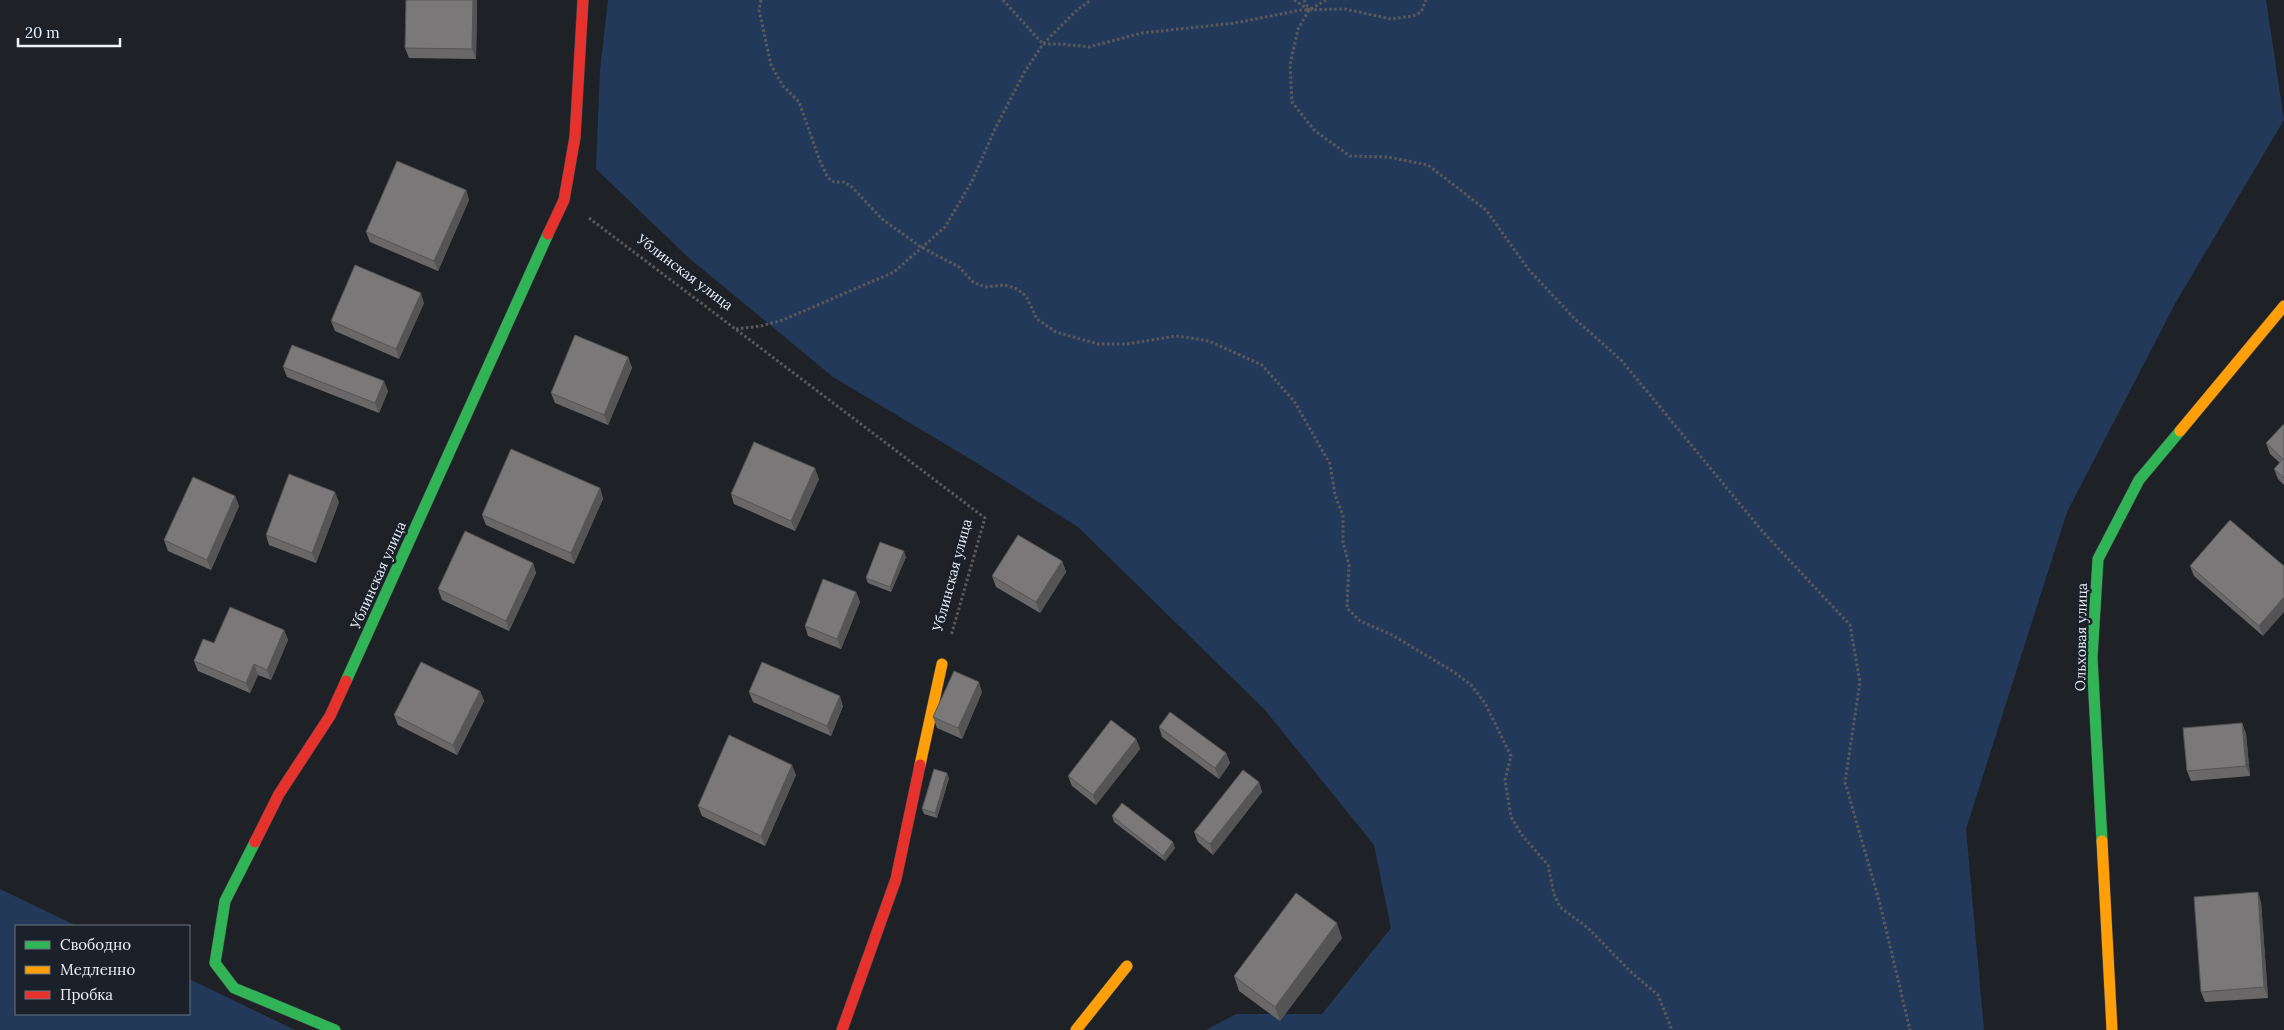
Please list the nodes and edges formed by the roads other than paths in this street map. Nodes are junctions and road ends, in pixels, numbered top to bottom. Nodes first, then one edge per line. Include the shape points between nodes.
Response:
1 (583, 0) edge
2 (2284, 306) edge
3 (942, 664) road end
4 (1127, 966) dead end
5 (335, 1030) edge
6 (842, 1030) edge
7 (1076, 1030) edge
8 (2112, 1030) edge

1 - 5 street, Ублинская улица via 575,137 564,200 330,716 279,794 225,901 215,963 234,988
2 - 8 street, Ольховая улица via 2139,480 2098,559 2092,658
3 - 6 street via 896,879
4 - 7 street

